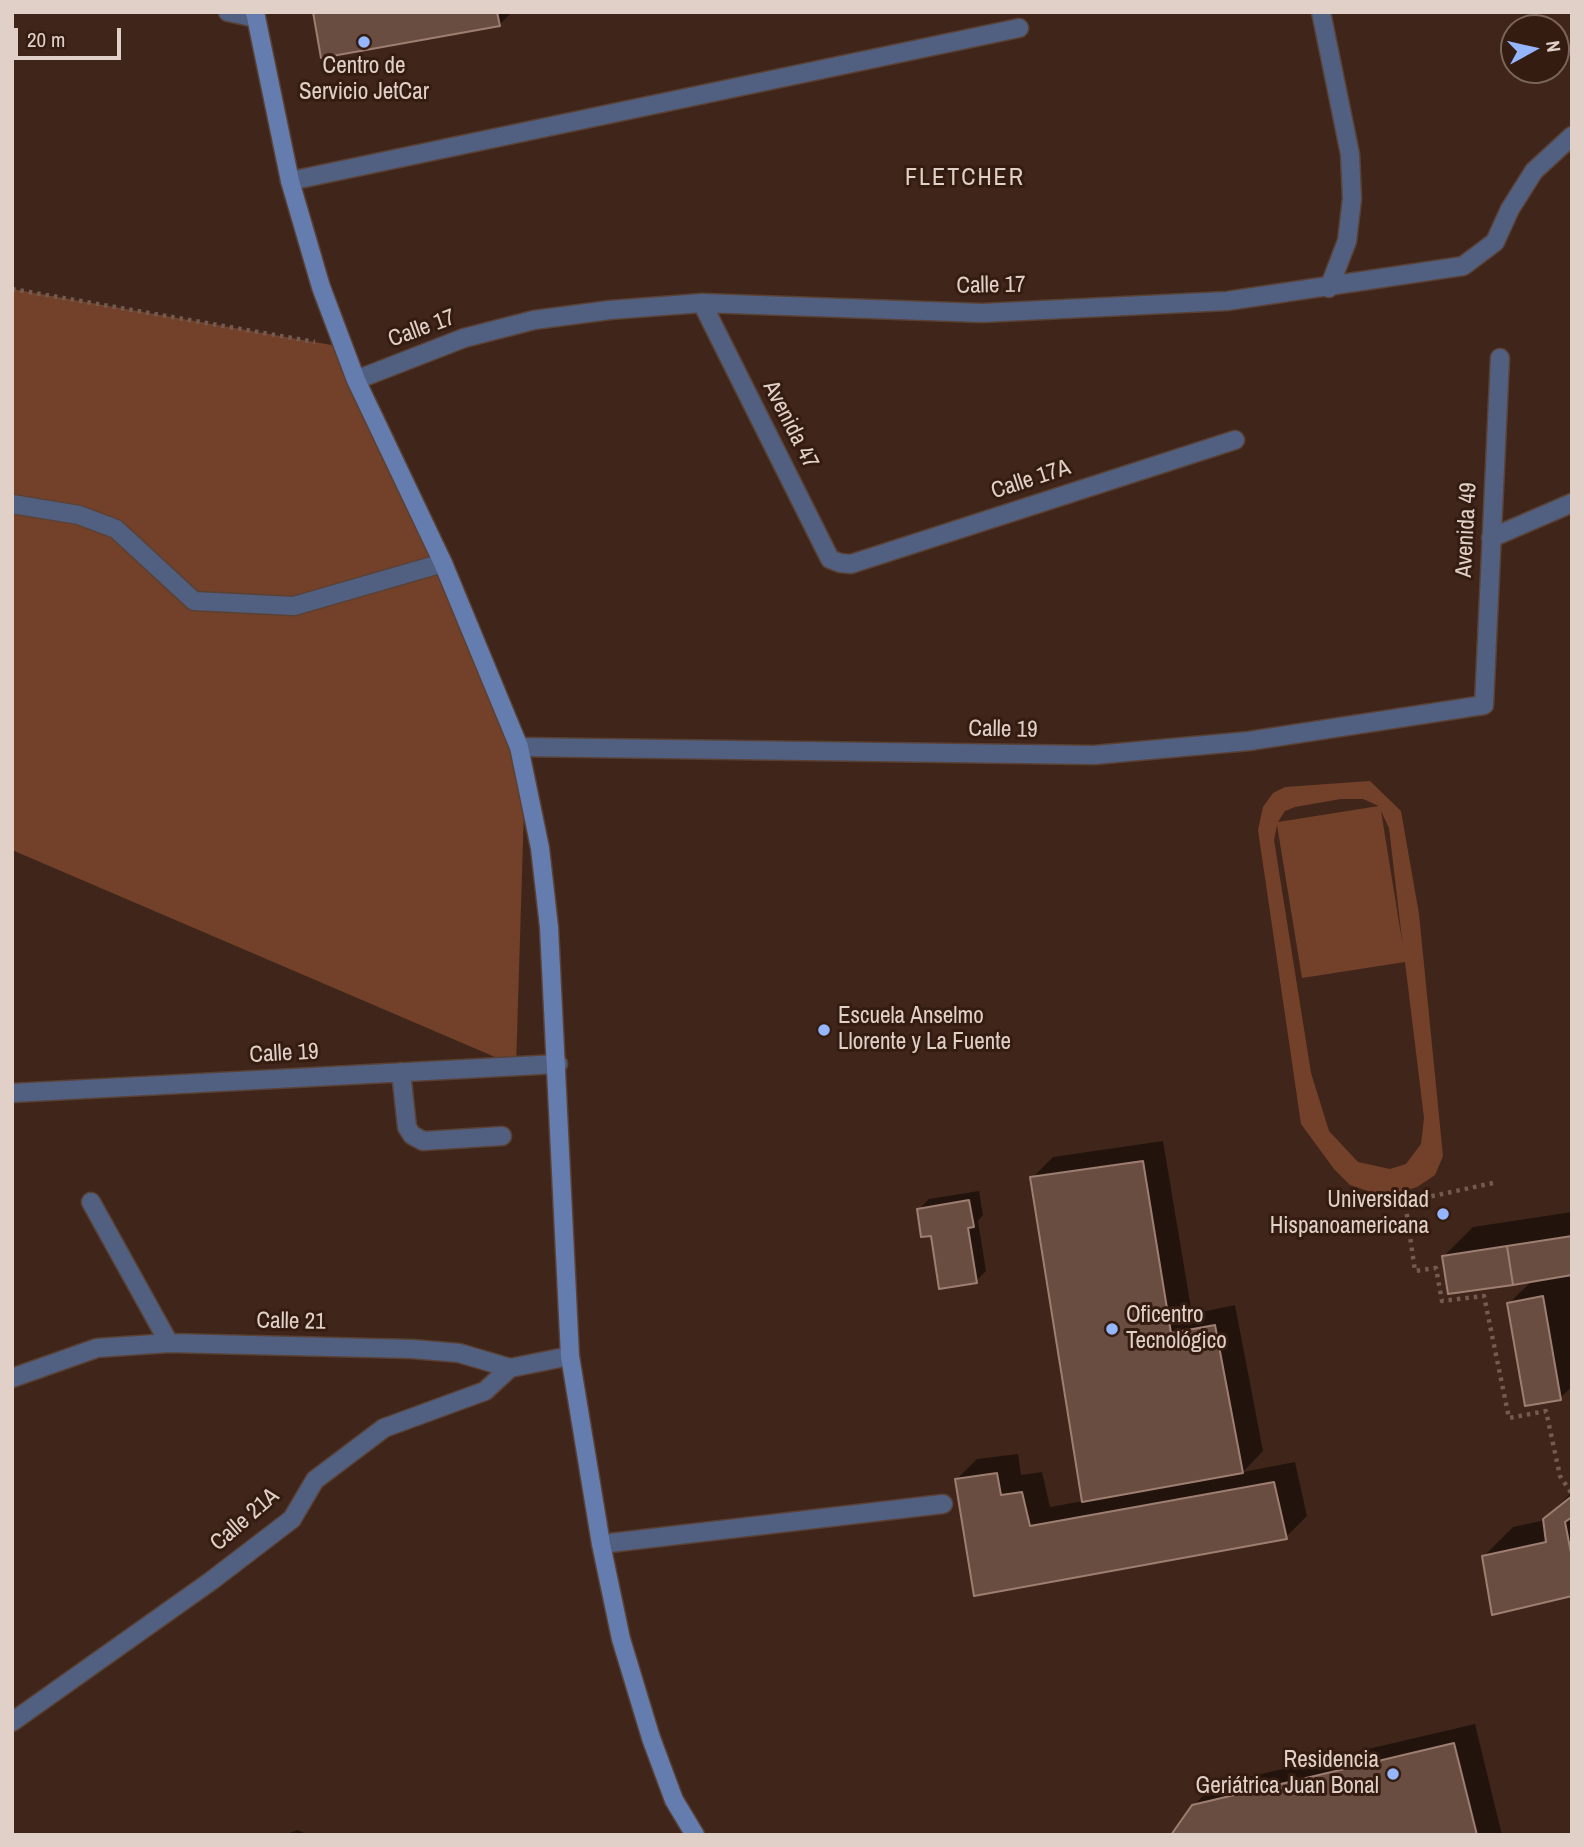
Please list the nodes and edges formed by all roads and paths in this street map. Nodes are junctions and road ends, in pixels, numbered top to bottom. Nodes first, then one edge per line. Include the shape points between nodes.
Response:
1 (228, 12) edge
2 (1321, 12) edge
3 (256, 15) edge
4 (1019, 28) dead end
5 (1572, 136) edge
6 (290, 181) junction
7 (1329, 288) junction
8 (12, 289) edge
9 (702, 303) junction
10 (343, 347) junction
11 (1500, 358) dead end
12 (356, 380) junction
13 (1236, 440) dead end
14 (1572, 503) edge
15 (12, 504) edge
16 (1491, 538) junction
17 (443, 563) junction
18 (840, 563) joint
19 (1484, 705) joint
20 (519, 747) junction
21 (558, 1064) junction
22 (401, 1072) junction
23 (12, 1093) edge
24 (502, 1136) dead end
25 (1493, 1183) dead end
26 (91, 1202) dead end
27 (169, 1343) junction
28 (570, 1356) junction
29 (510, 1368) junction
30 (12, 1378) edge
31 (1572, 1494) edge
32 (943, 1504) dead end
33 (601, 1544) junction
34 (12, 1722) edge
35 (695, 1835) edge

1 - 3 street
2 - 7 street via 1350,154 1352,199 1347,241
3 - 6 main road
4 - 6 street
5 - 7 street, Calle 17 via 1534,171 1495,242 1463,266
6 - 10 main road
7 - 9 street, Calle 17 via 1227,301 982,313
8 - 10 path
9 - 12 street, Calle 17 via 534,320 464,338
9 - 18 street, Avenida 47 via 830,559
10 - 12 main road
11 - 16 street, Avenida 49
12 - 17 main road
13 - 18 street, Calle 17A via 850,564
14 - 16 street
15 - 17 street via 79,515 116,529 194,601 294,606
16 - 19 street, Avenida 49
17 - 20 main road
19 - 20 street, Calle 19 via 1249,741 1094,755
20 - 21 main road via 540,848
21 - 22 street, Calle 19
21 - 28 main road
22 - 23 street, Calle 19
22 - 24 street via 407,1127 423,1142
25 - 31 path via 1405,1202 1415,1271 1436,1268 1442,1301 1484,1296 1509,1418 1546,1411 1560,1476
26 - 27 street
27 - 29 street, Calle 21 via 412,1349 459,1353
27 - 30 street, Calle 21 via 97,1348
28 - 29 street, Calle 21
28 - 33 main road
29 - 34 street, Calle 21A via 485,1391 384,1428 315,1480 292,1519
32 - 33 street
33 - 35 main road via 621,1639 651,1738 674,1800

